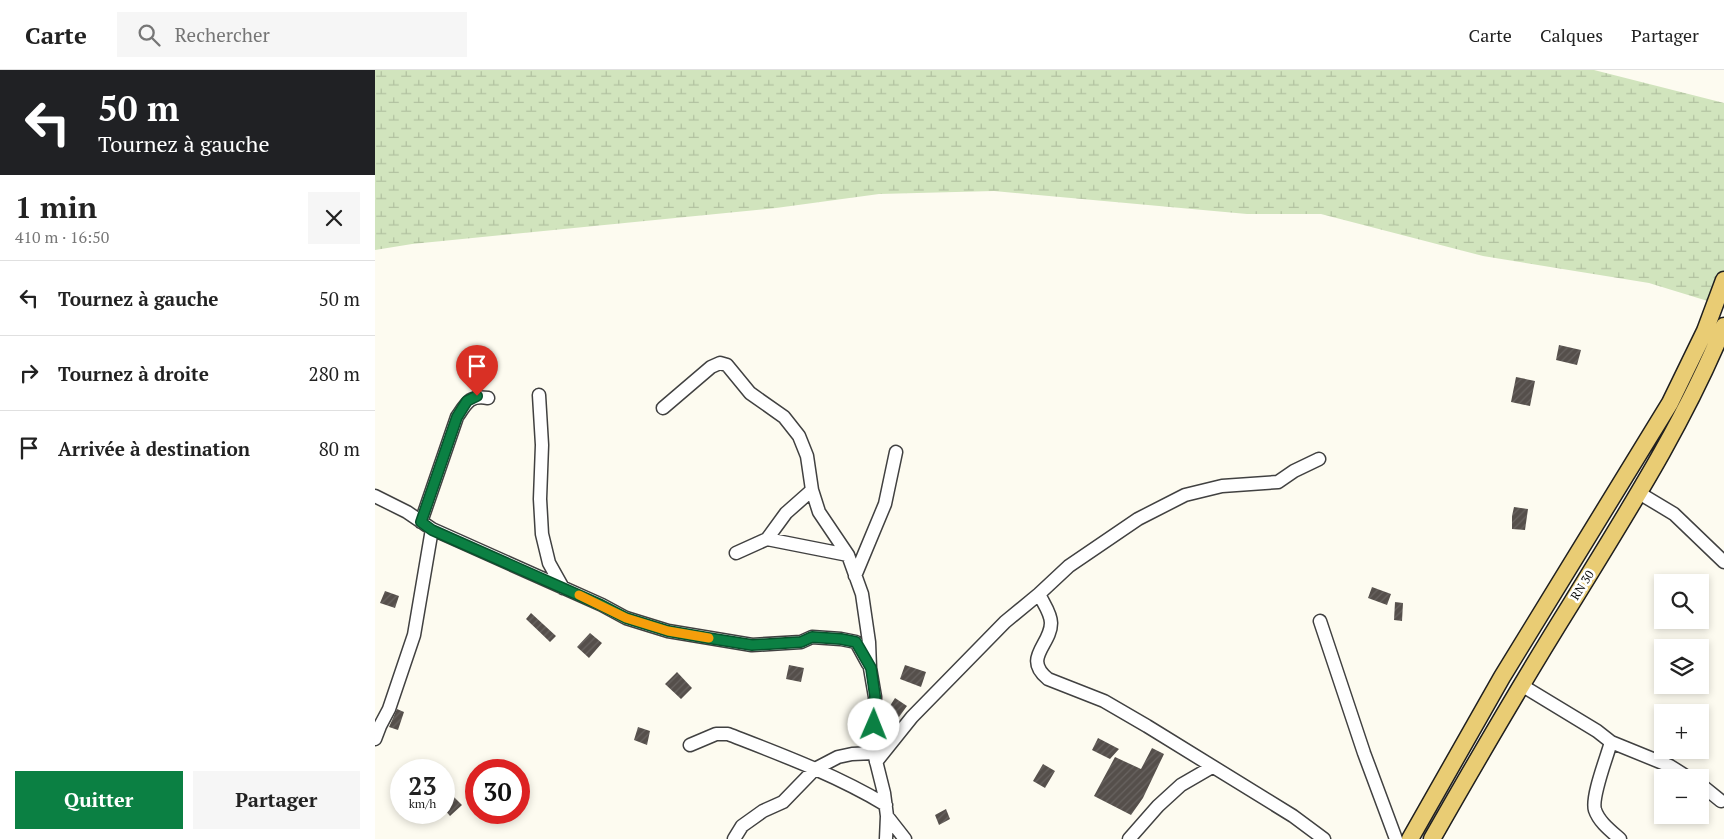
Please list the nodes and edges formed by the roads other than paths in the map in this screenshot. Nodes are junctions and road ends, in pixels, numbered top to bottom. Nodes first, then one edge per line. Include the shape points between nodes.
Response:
1 (1724, 280) edge
2 (1723, 333) edge
3 (539, 395) dead end
4 (488, 398) dead end
5 (663, 408) dead end
6 (896, 452) dead end
7 (1319, 459) dead end
8 (812, 490) junction
9 (1639, 493) junction
10 (375, 496) edge
11 (421, 522) junction
12 (432, 530) junction
13 (767, 539) junction
14 (736, 553) dead end
15 (848, 555) junction
16 (1724, 562) edge
17 (855, 576) junction
18 (563, 588) junction
19 (1039, 594) junction
20 (1320, 621) dead end
21 (867, 630) junction
22 (856, 642) junction
23 (871, 668) junction
24 (1521, 685) junction
25 (375, 739) edge
26 (1611, 742) junction
27 (690, 745) dead end
28 (875, 757) junction
29 (1211, 767) junction
30 (815, 768) junction
31 (1675, 769) edge
32 (1709, 791) edge
33 (1721, 801) dead end
34 (887, 811) junction
35 (734, 839) edge
36 (887, 839) edge
37 (905, 839) edge
38 (1129, 839) edge
39 (1324, 839) edge
40 (1396, 839) edge
41 (1409, 839) edge
42 (1432, 839) edge
43 (1620, 839) edge

1 - 41 main road, RN 30 via 1705,331 1670,403 1501,677
2 - 9 main road, RN 30 / RN 30 via 1685,411
3 - 18 street via 542,534 549,562
4 - 11 street via 477,396 467,401 457,417
5 - 8 street via 711,367 720,363 727,365 750,393 784,417 799,436 807,456
6 - 17 street via 885,504
7 - 19 street via 1278,482 1222,486 1185,495 1138,519 1069,566
8 - 13 street via 786,513
8 - 15 street via 819,512
9 - 16 street via 1674,514
9 - 24 main road, RN 30 / RN 30
10 - 11 street
11 - 12 street
12 - 18 street
12 - 25 street via 414,635 389,709
13 - 14 street
13 - 15 street
15 - 17 street
17 - 21 street via 862,594
18 - 22 street via 626,618 668,631 752,645 801,642 812,637
19 - 28 street via 1005,622
19 - 29 street via 1051,624 1039,654 1037,664 1040,673 1104,701
20 - 40 street
21 - 22 street
21 - 23 street
22 - 23 street
23 - 28 street via 875,696
24 - 26 street
24 - 42 main road, RN 30 / RN 30
26 - 31 street
26 - 43 street via 1594,808 1600,820
27 - 30 street via 716,734 728,734
28 - 30 street via 852,754
28 - 34 street
29 - 38 street via 1175,790
29 - 39 street via 1293,816
30 - 34 street via 861,790
30 - 35 street via 783,802 742,826
32 - 33 street
34 - 36 street
34 - 37 street

